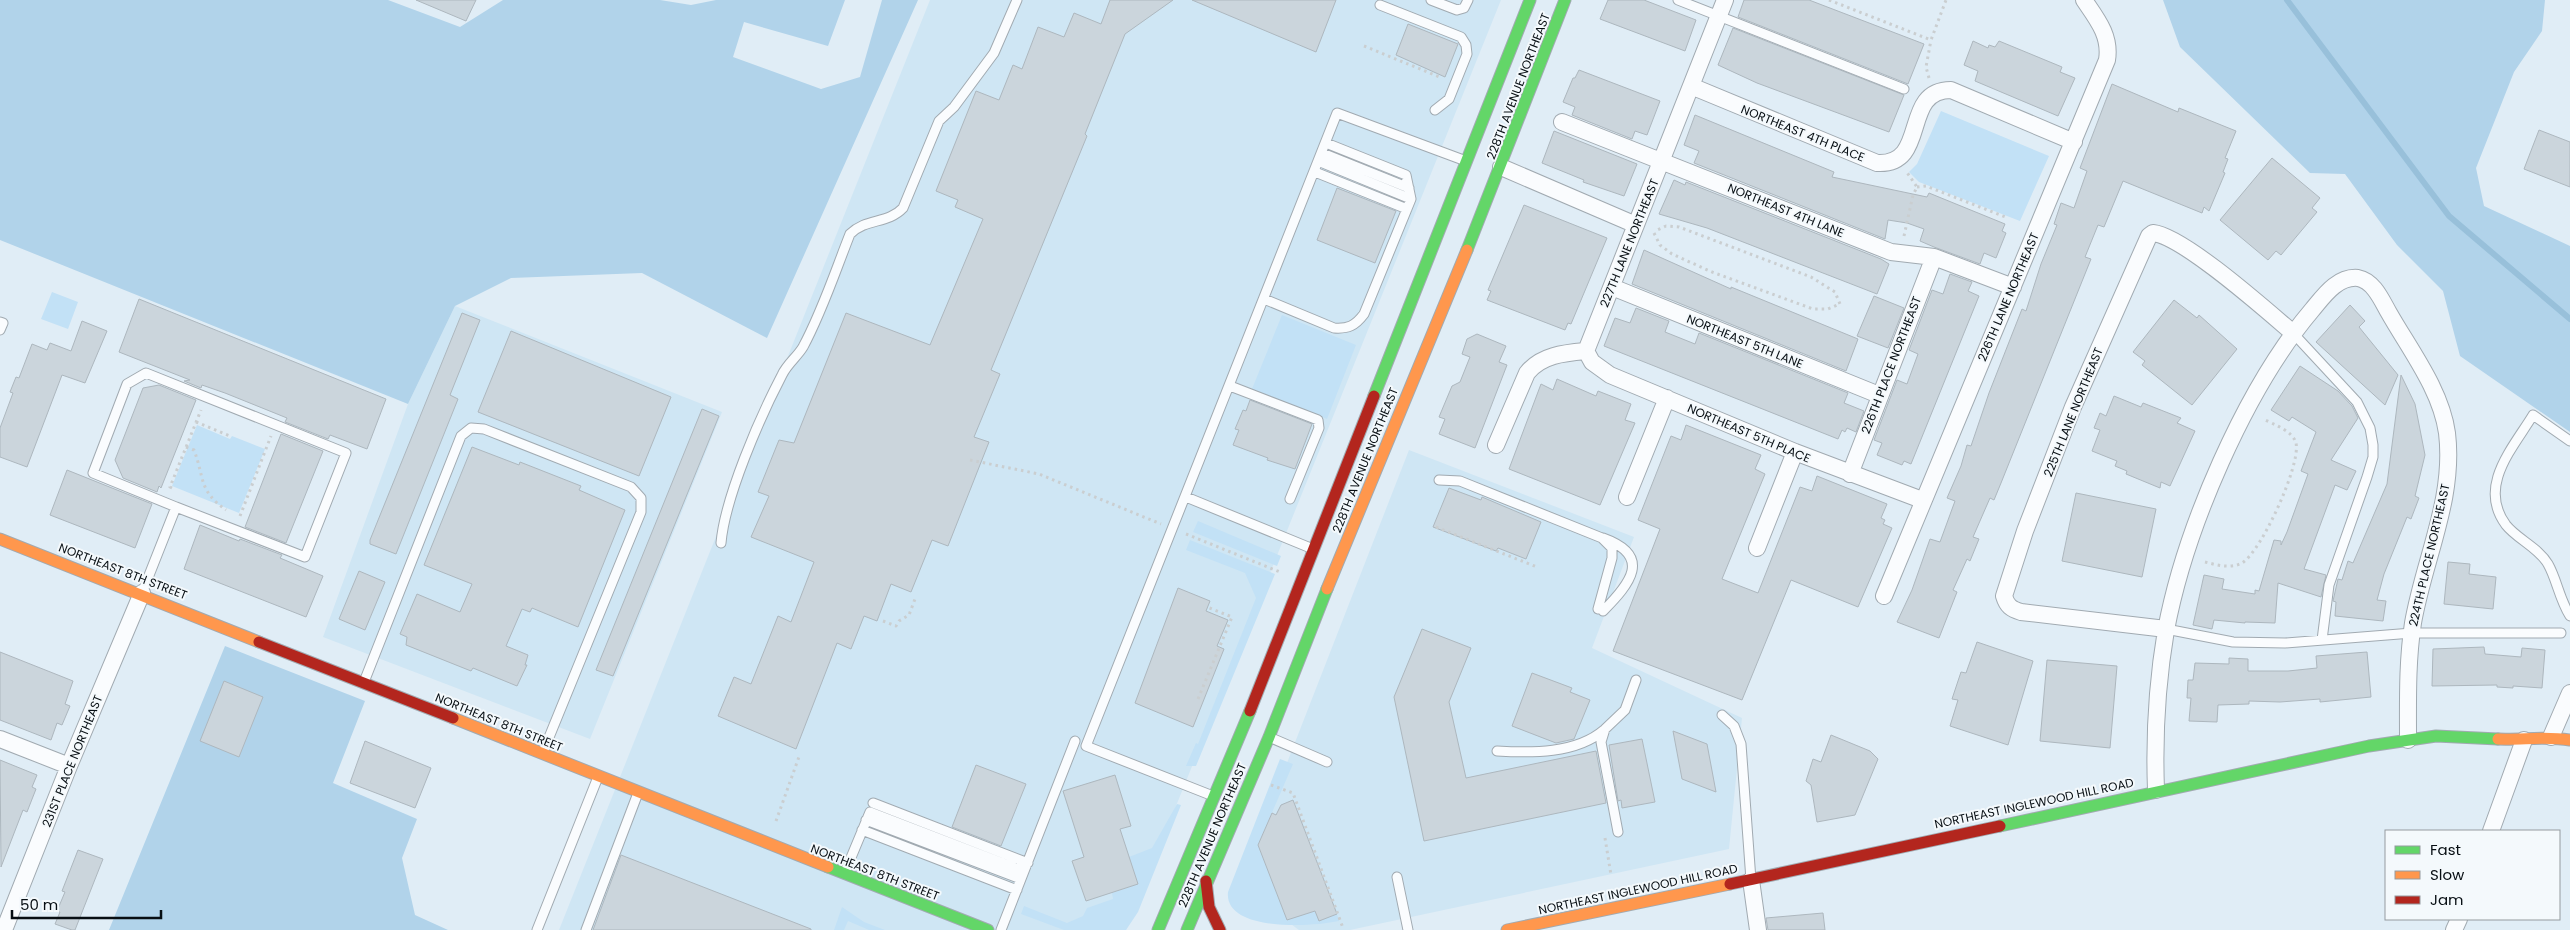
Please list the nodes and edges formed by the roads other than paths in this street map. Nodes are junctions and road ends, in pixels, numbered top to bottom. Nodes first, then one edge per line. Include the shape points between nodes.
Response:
1 (1017, 0) edge
2 (1431, 0) edge
3 (1452, 0) edge
4 (1468, 0) edge
5 (1530, 0) edge
6 (1566, 0) edge
7 (1678, 0) edge
8 (1725, 0) edge
9 (2084, 0) edge
10 (1380, 5) dead end
11 (1442, 5) junction
12 (1718, 16) junction
13 (1691, 86) junction
14 (1904, 89) dead end
15 (1435, 110) dead end
16 (1562, 122) dead end
17 (2074, 142) junction
18 (1326, 143) junction
19 (1320, 157) junction
20 (1466, 161) junction
21 (1662, 161) junction
22 (1501, 167) junction
23 (1315, 172) junction
24 (1478, 172) dead end
25 (1409, 188) junction
26 (1411, 199) junction
27 (1406, 209) junction
28 (1464, 224) dead end
29 (1636, 225) junction
30 (1934, 257) junction
31 (1458, 269) junction
32 (1612, 287) junction
33 (2013, 287) junction
34 (1264, 299) junction
35 (0, 322) edge
36 (0, 330) edge
37 (2293, 332) junction
38 (1586, 351) junction
39 (1230, 386) junction
40 (1879, 395) junction
41 (1667, 398) junction
42 (2570, 441) edge
43 (1496, 445) dead end
44 (1795, 452) junction
45 (1348, 462) junction
46 (1850, 474) junction
47 (1438, 480) dead end
48 (1186, 497) junction
49 (1627, 497) dead end
50 (1290, 499) dead end
51 (1922, 500) junction
52 (1344, 506) dead end
53 (176, 507) junction
54 (0, 538) edge
55 (1602, 538) junction
56 (1334, 541) dead end
57 (721, 543) dead end
58 (1757, 548) dead end
59 (1314, 549) junction
60 (1338, 562) junction
61 (1314, 582) dead end
62 (142, 593) junction
63 (1884, 596) dead end
64 (1304, 615) dead end
65 (2570, 616) edge
66 (2166, 629) junction
67 (2412, 633) junction
68 (2561, 633) dead end
69 (2322, 640) junction
70 (1636, 680) dead end
71 (364, 682) junction
72 (1287, 692) junction
73 (2570, 693) edge
74 (1722, 714) dead end
75 (1605, 729) junction
76 (1269, 737) junction
77 (2551, 737) junction
78 (0, 739) edge
79 (2408, 740) junction
80 (2524, 740) junction
81 (2570, 740) edge
82 (1074, 741) dead end
83 (1497, 751) dead end
84 (542, 754) junction
85 (1327, 762) dead end
86 (69, 766) junction
87 (598, 776) junction
88 (2156, 790) junction
89 (638, 793) junction
90 (1215, 796) junction
91 (870, 811) junction
92 (862, 830) junction
93 (2491, 830) edge
94 (1618, 832) dead end
95 (1024, 871) junction
96 (844, 875) junction
97 (1397, 877) dead end
98 (1751, 880) junction
99 (1206, 881) junction
100 (1017, 890) junction
101 (4, 930) edge
102 (537, 930) edge
103 (586, 930) edge
104 (988, 930) edge
105 (1001, 930) edge
106 (1158, 930) edge
107 (1187, 930) edge
108 (1220, 930) edge
109 (1408, 930) edge
110 (1506, 930) edge
111 (1758, 930) edge

1 - 57 lane via 994,53 954,107 939,121 903,208 896,216 867,222 850,234 812,329 802,349 782,374 764,414 733,492
2 - 11 lane
3 - 11 lane
4 - 11 lane via 1459,10
5 - 20 main road, 228TH AVENUE NORTHEAST
6 - 22 main road, 228TH AVENUE NORTHEAST
7 - 12 lane
8 - 12 street, 227TH LANE NORTHEAST
9 - 17 street, 226TH LANE NORTHEAST via 2103,27 2109,47 2107,60
10 - 15 lane via 1461,37 1466,45 1467,54 1449,99
12 - 13 street, 227TH LANE NORTHEAST
12 - 14 lane
13 - 17 street, NORTHEAST 4TH PLACE via 1877,163 1898,160 1906,152 1923,104 1938,90 1951,90
13 - 21 street, 227TH LANE NORTHEAST
16 - 21 street, NORTHEAST 4TH LANE
17 - 33 street, 226TH LANE NORTHEAST
18 - 19 lane
18 - 20 lane via 1337,113
18 - 25 lane via 1406,174
19 - 23 lane
19 - 25 lane
19 - 26 lane
20 - 24 main road
20 - 45 main road, 228TH AVENUE NORTHEAST
21 - 29 street, 227TH LANE NORTHEAST
21 - 30 street, NORTHEAST 4TH LANE via 1891,252
22 - 29 street
22 - 31 main road, 228TH AVENUE NORTHEAST
23 - 27 lane
23 - 34 lane
25 - 26 lane
26 - 27 lane
27 - 34 lane via 1364,314 1357,324 1344,329 1334,328
28 - 31 main road
29 - 32 street, 227TH LANE NORTHEAST
30 - 33 street, NORTHEAST 4TH LANE
30 - 40 street, 226TH PLACE NORTHEAST
31 - 60 main road, 228TH AVENUE NORTHEAST
32 - 38 street, 227TH LANE NORTHEAST
32 - 40 street, NORTHEAST 5TH LANE
33 - 51 street, 226TH LANE NORTHEAST
34 - 39 lane
35 - 36 lane via 3,323
37 - 66 street via 2250,404 2205,503 2181,571
37 - 66 street, 225TH LANE NORTHEAST via 2209,264 2166,236 2153,233 2149,236 2073,407 2025,531 2004,596 2012,610 2021,612
37 - 67 street, 224TH PLACE NORTHEAST via 2328,290 2338,283 2358,278 2374,288 2441,409 2448,459 2443,508
37 - 69 lane via 2361,407 2373,445 2367,477 2329,585
38 - 41 street, NORTHEAST 5TH PLACE via 1592,362 1610,375
38 - 43 street via 1563,353 1532,366 1526,373
39 - 48 lane
39 - 50 lane via 1318,420 1320,428
40 - 46 street, 226TH PLACE NORTHEAST
41 - 44 street, NORTHEAST 5TH PLACE
41 - 49 street
42 - 65 lane via 2533,415 2496,478 2494,496 2506,524 2547,563 2560,601
44 - 46 street, NORTHEAST 5TH PLACE
44 - 58 street
45 - 52 main road via 1349,488
45 - 59 main road, 228TH AVENUE NORTHEAST
46 - 51 street, NORTHEAST 5TH PLACE
47 - 55 lane via 1460,481
48 - 59 lane
48 - 90 lane via 1086,746
51 - 63 street, 226TH LANE NORTHEAST
53 - 53 lane via 93,473 127,384 146,372 346,453 306,557
53 - 62 lane
54 - 62 main road, NORTHEAST 8TH STREET
55 - 55 lane via 1612,548 1612,558 1601,610 1619,595 1631,577 1632,565 1631,555 1625,548
56 - 60 main road via 1330,551
59 - 61 main road
59 - 90 main road, 228TH AVENUE NORTHEAST
60 - 72 main road, 228TH AVENUE NORTHEAST
62 - 71 main road, NORTHEAST 8TH STREET
62 - 86 street, 231ST PLACE NORTHEAST
64 - 72 main road via 1289,662
66 - 69 lane via 2233,642
66 - 88 street via 2154,735
67 - 68 lane
67 - 69 lane
67 - 79 street, 224TH PLACE NORTHEAST
70 - 75 lane via 1625,710
71 - 84 main road, NORTHEAST 8TH STREET
71 - 84 lane via 462,436 470,428 484,429 630,487 641,498 642,512
72 - 76 main road, 228TH AVENUE NORTHEAST
73 - 77 street
74 - 98 lane via 1734,726 1741,744
75 - 83 lane via 1585,743 1537,752
75 - 94 lane via 1601,750
76 - 85 lane
76 - 99 main road, 228TH AVENUE NORTHEAST
77 - 80 main road, NORTHEAST INGLEWOOD HILL ROAD
77 - 81 main road, NORTHEAST INGLEWOOD HILL ROAD
78 - 86 street
79 - 80 main road, NORTHEAST INGLEWOOD HILL ROAD via 2436,736
79 - 88 main road, NORTHEAST INGLEWOOD HILL ROAD
80 - 93 street
82 - 95 lane
84 - 87 main road, NORTHEAST 8TH STREET
86 - 101 street, 231ST PLACE NORTHEAST
87 - 89 main road, NORTHEAST 8TH STREET
87 - 102 lane
88 - 98 main road, NORTHEAST INGLEWOOD HILL ROAD
89 - 96 main road, NORTHEAST 8TH STREET
89 - 103 lane
90 - 106 main road, 228TH AVENUE NORTHEAST
91 - 92 lane
91 - 95 lane
91 - 95 lane
92 - 96 lane
92 - 100 lane
95 - 100 lane
96 - 104 main road, NORTHEAST 8TH STREET
97 - 109 lane
98 - 110 main road, NORTHEAST INGLEWOOD HILL ROAD
98 - 111 street
99 - 107 main road, 228TH AVENUE NORTHEAST
99 - 108 main road via 1209,907
100 - 105 lane

